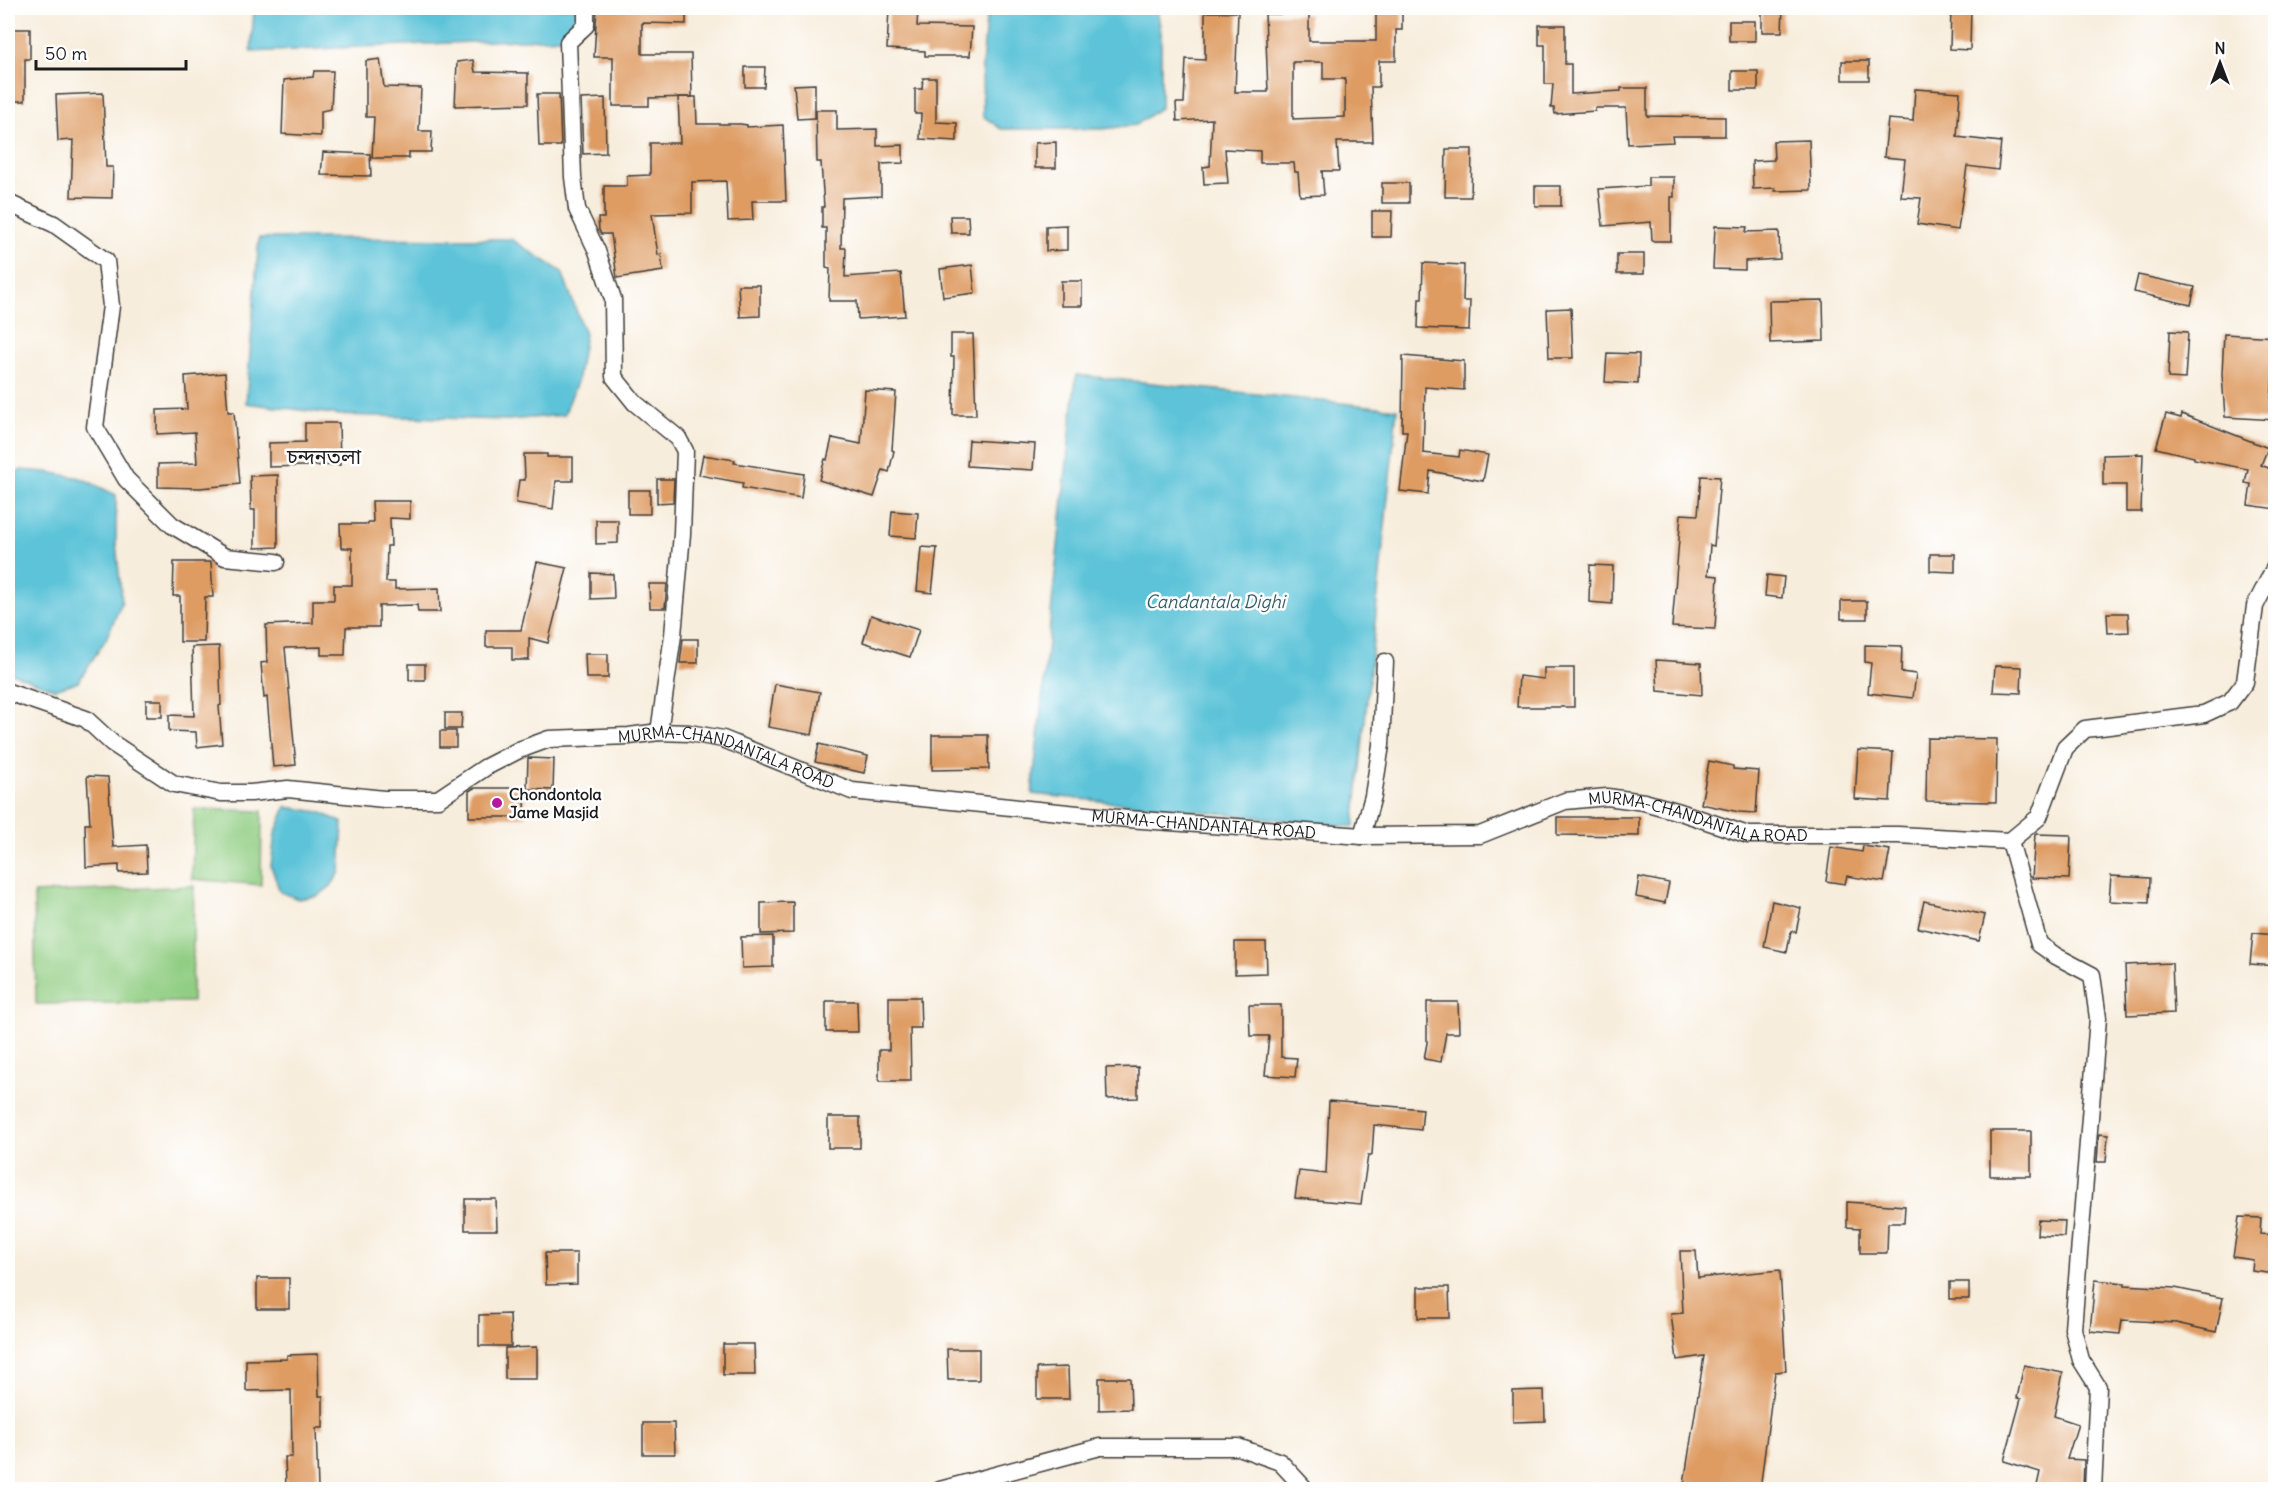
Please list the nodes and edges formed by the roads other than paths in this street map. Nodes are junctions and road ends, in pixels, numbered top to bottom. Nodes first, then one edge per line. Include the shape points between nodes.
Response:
1 (586, 8) edge
2 (8, 203) edge
3 (276, 562) dead end
4 (2276, 565) edge
5 (1385, 662) dead end
6 (8, 693) edge
7 (659, 732) junction
8 (1362, 836) junction
9 (2010, 841) junction
10 (940, 1490) edge
11 (1306, 1490) edge
12 (2093, 1490) edge

1 - 7 street via 586,25 568,42 573,177 578,208 613,299 614,377 635,403 678,438 685,451 675,613
2 - 3 street via 54,224 106,261 111,306 95,427 126,480 172,525 225,557
4 - 9 street via 2255,606 2245,682 2230,702 2204,714 2085,729 2065,748 2039,817
5 - 8 street via 1381,746
6 - 7 street, MURMA-CHANDANTALA ROAD via 86,719 112,744 174,783 221,794 288,789 384,799 438,799 486,767 549,738
7 - 8 street, MURMA-CHANDANTALA ROAD via 723,739 852,791 1128,819
8 - 9 street, MURMA-CHANDANTALA ROAD via 1479,835 1565,801 1607,797 1653,804 1748,835
9 - 12 street via 2039,944 2092,975 2098,1018 2073,1329 2081,1360 2098,1387
10 - 11 street via 1100,1448 1238,1447 1280,1462

